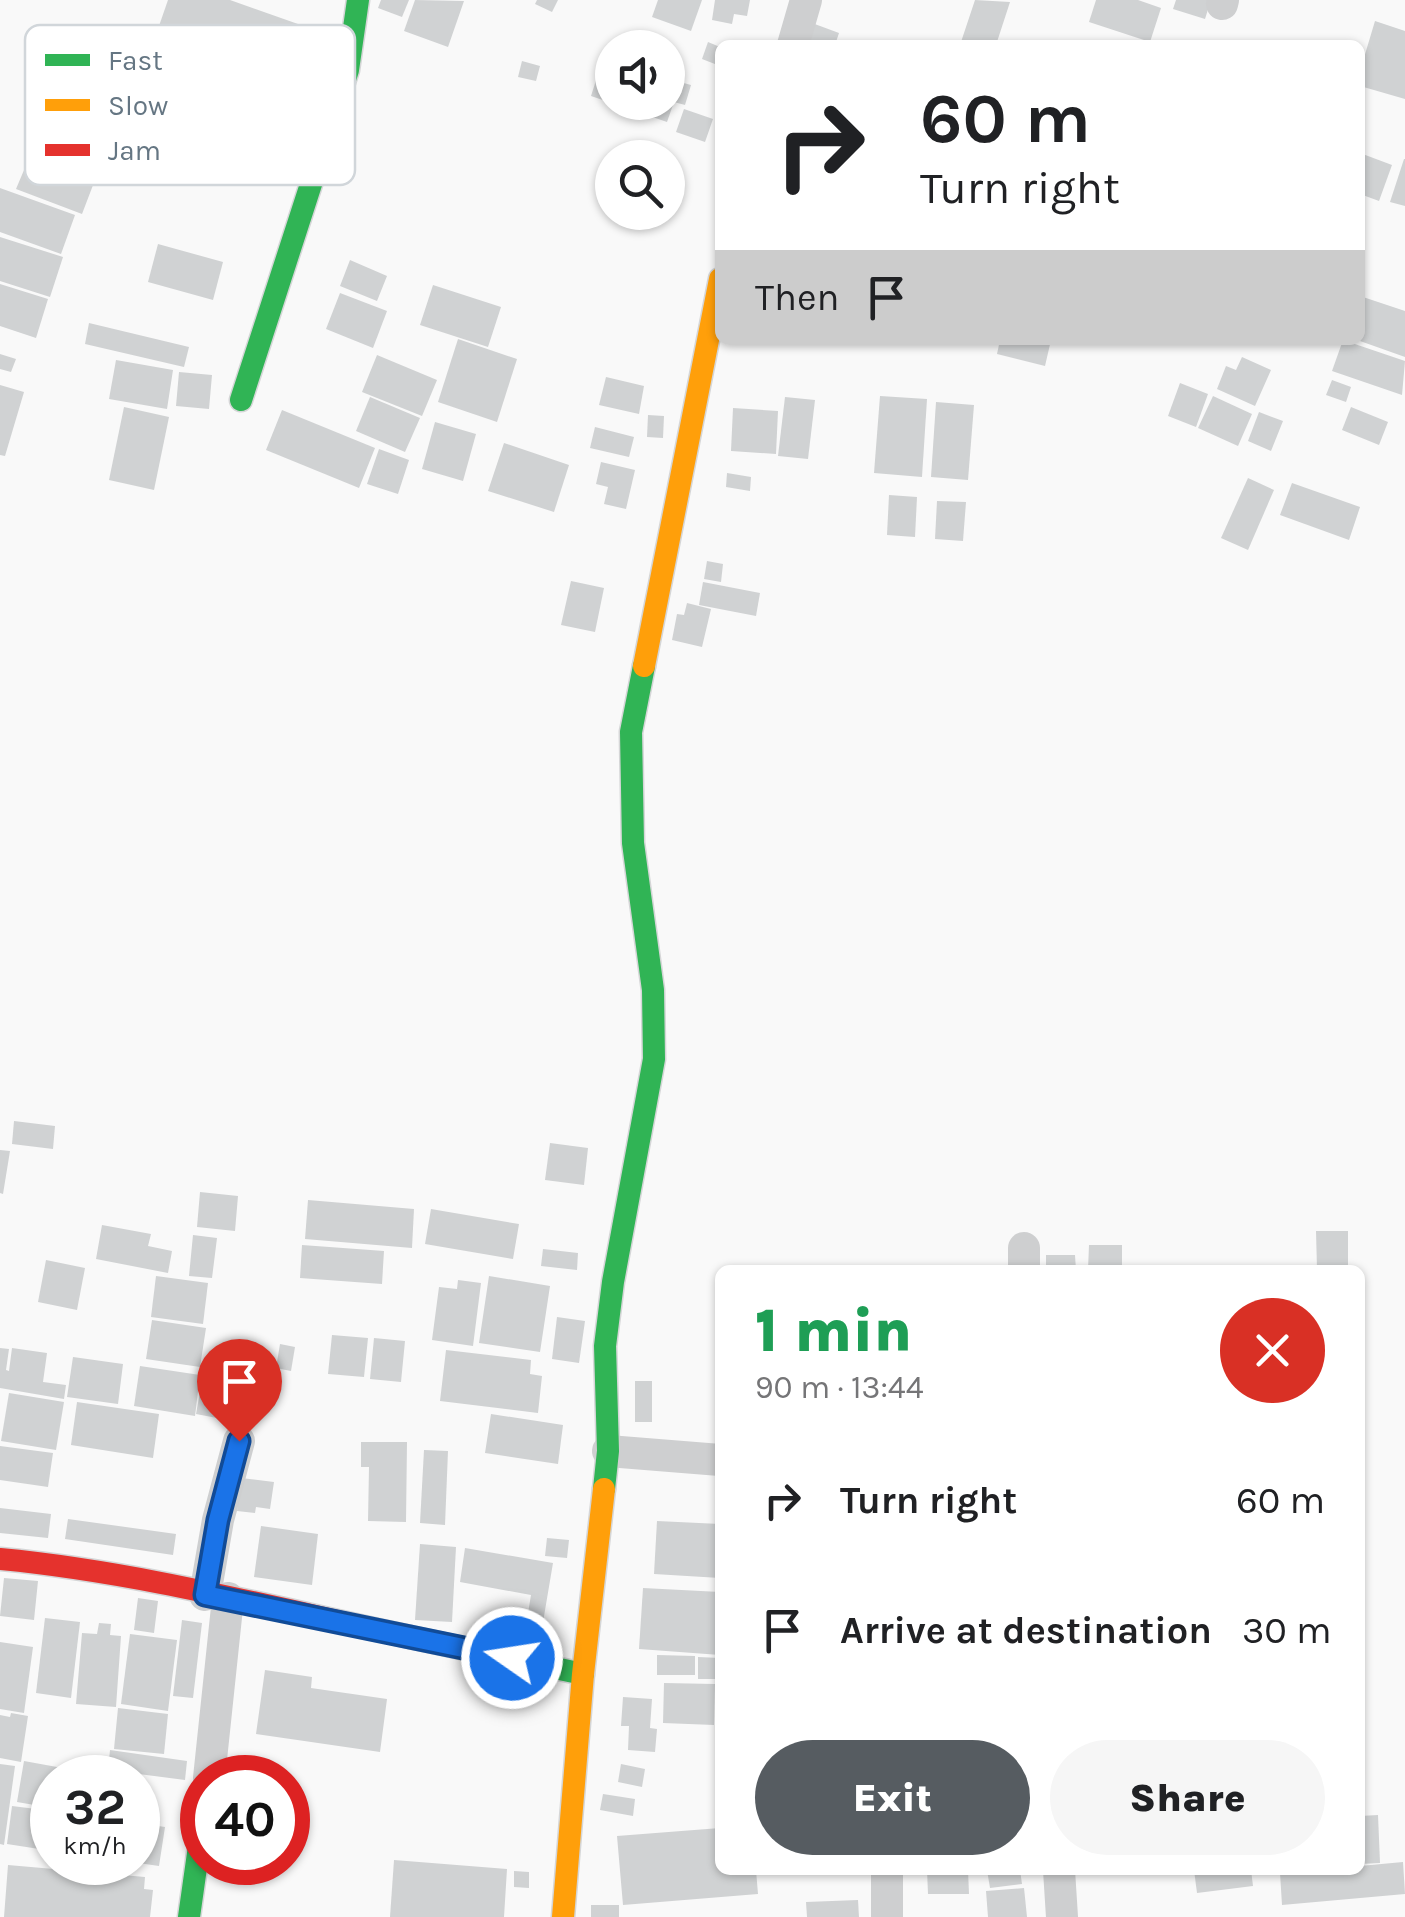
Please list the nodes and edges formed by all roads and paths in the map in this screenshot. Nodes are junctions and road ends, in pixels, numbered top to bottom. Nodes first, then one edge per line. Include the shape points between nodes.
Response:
1 (358, 0) edge
2 (806, 0) edge
3 (355, 25) edge
4 (794, 40) edge
5 (311, 185) edge
6 (715, 303) edge
7 (241, 400) dead end
8 (239, 1441) dead end
9 (608, 1451) junction
10 (715, 1460) edge
11 (0, 1558) edge
12 (217, 1596) junction
13 (583, 1674) junction
14 (210, 1755) edge
15 (888, 1875) edge
16 (1059, 1875) edge
17 (194, 1885) edge
18 (189, 1917) edge
19 (563, 1917) edge
20 (887, 1917) edge
21 (1062, 1917) edge

1 - 3 street
2 - 4 street
5 - 7 street
6 - 9 street via 630,732 633,843 655,1029 605,1346
8 - 12 street via 218,1520
9 - 10 street
9 - 13 street
11 - 12 street
12 - 13 street
12 - 14 street
13 - 19 street
15 - 20 street
16 - 21 street
17 - 18 street

